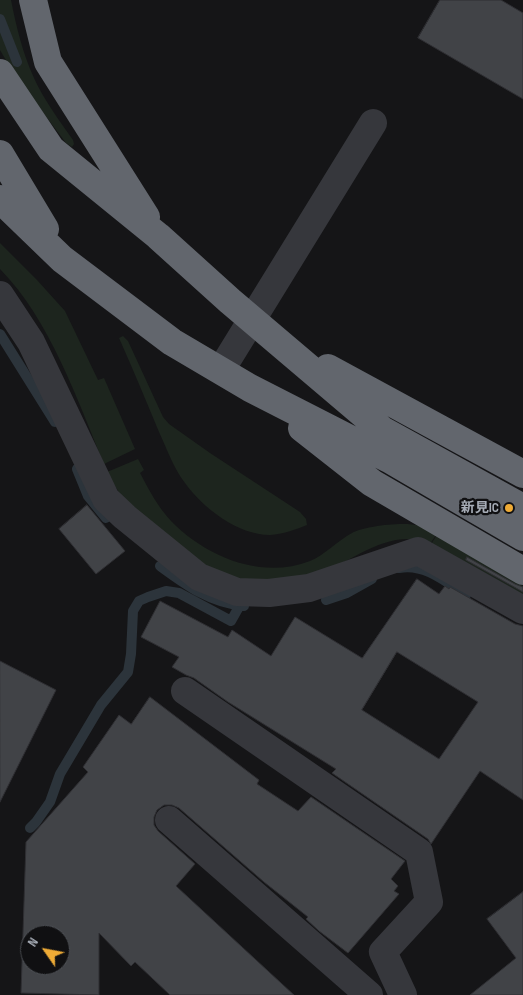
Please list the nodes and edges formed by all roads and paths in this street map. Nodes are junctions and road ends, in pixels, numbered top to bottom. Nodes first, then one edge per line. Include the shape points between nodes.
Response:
1 (33, 0) edge
2 (0, 73) edge
3 (373, 123) dead end
4 (0, 154) edge
5 (0, 199) edge
6 (158, 236) junction
7 (62, 259) junction
8 (0, 295) edge
9 (253, 320) junction
10 (282, 344) junction
11 (221, 370) junction
12 (250, 388) junction
13 (523, 474) edge
14 (523, 508) edge
15 (523, 537) edge
16 (523, 571) edge
17 (523, 610) edge
18 (185, 691) dead end
19 (169, 820) dead end
20 (370, 995) edge
21 (403, 995) edge

1 - 6 highway via 48,62
2 - 6 highway via 51,148
3 - 9 street
4 - 7 highway
5 - 7 highway
6 - 9 highway
7 - 11 highway via 172,342
8 - 17 street via 31,342 106,498 199,577 237,592 277,592 309,588 418,551
9 - 10 highway
9 - 11 street
10 - 13 highway
10 - 14 highway via 382,430
11 - 12 highway
12 - 15 highway via 389,459
12 - 16 highway via 372,483
18 - 21 street via 419,852 429,902 383,952
19 - 20 street

